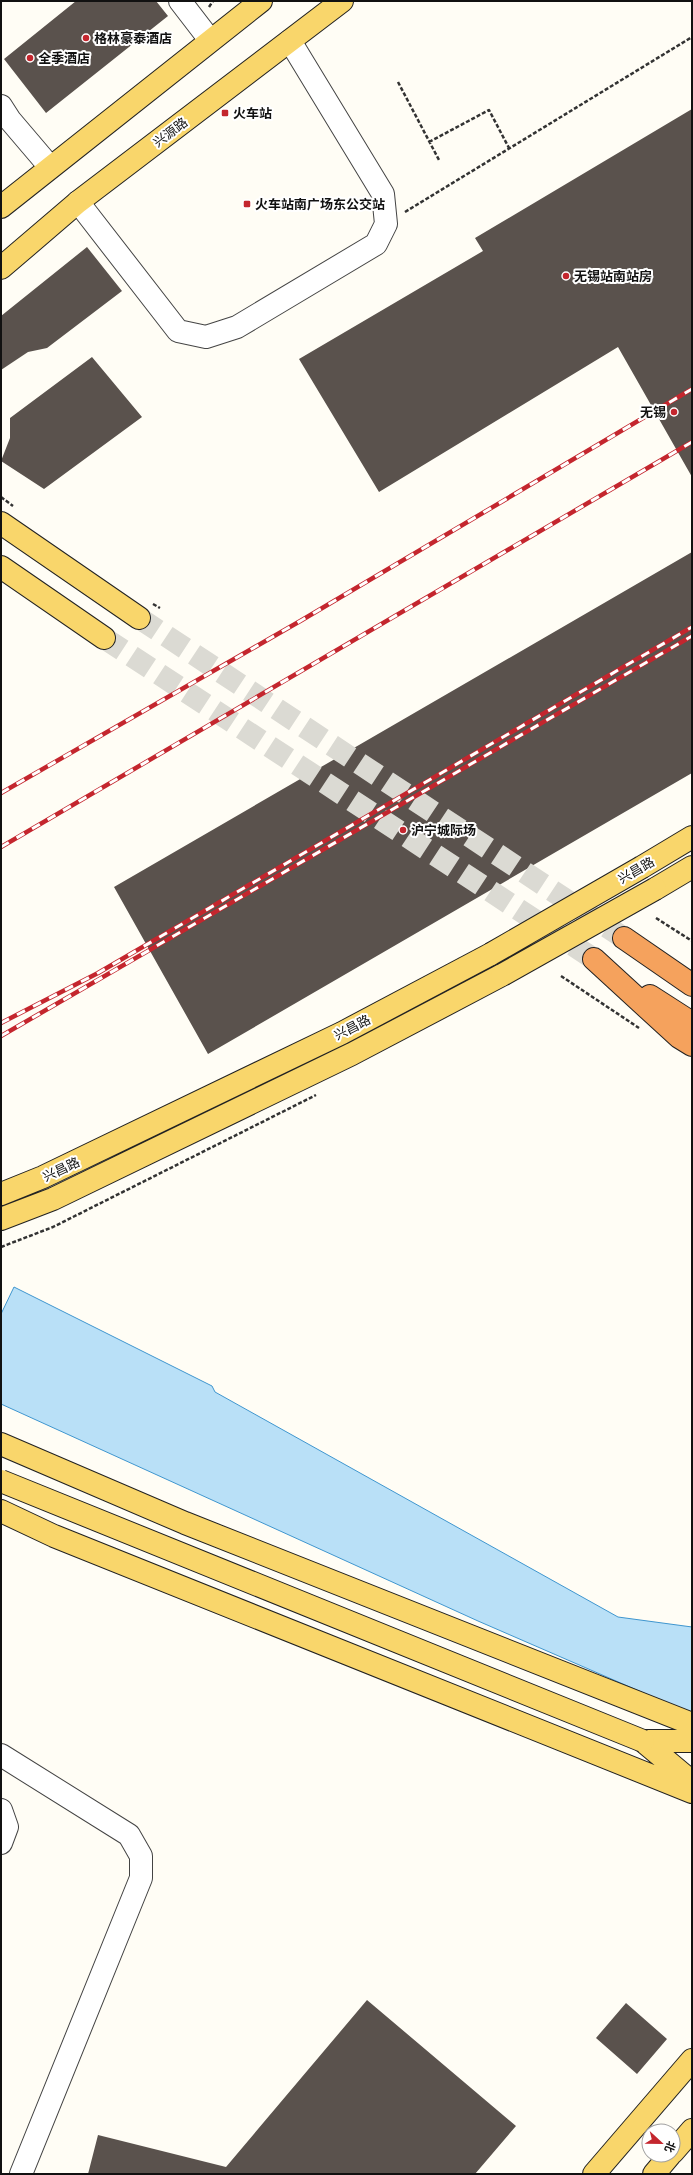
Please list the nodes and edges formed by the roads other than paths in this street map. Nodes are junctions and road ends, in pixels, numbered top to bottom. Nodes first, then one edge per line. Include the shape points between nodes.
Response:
1 (180, 1) edge
2 (261, 1) edge
3 (342, 1) edge
4 (210, 40) junction
5 (290, 41) junction
6 (1, 106) edge
7 (50, 167) junction
8 (28, 185) junction
9 (1, 200) edge
10 (78, 202) junction
11 (1, 207) edge
12 (1, 268) edge
13 (1, 523) edge
14 (1, 567) edge
15 (140, 618) tunnel mouth
16 (104, 638) tunnel mouth
17 (692, 837) edge
18 (692, 867) edge
19 (692, 970) edge
20 (692, 985) edge
21 (692, 1023) edge
22 (692, 1045) edge
23 (1, 1194) edge
24 (1, 1219) edge
25 (1, 1444) edge
26 (1, 1482) edge
27 (1, 1511) edge
28 (692, 1724) edge
29 (692, 1741) edge
30 (644, 1742) junction
31 (1, 1755) edge
32 (692, 1782) edge
33 (692, 1792) edge
34 (1, 1810) edge
35 (1, 1843) edge
36 (692, 2060) edge
37 (692, 2130) edge
38 (664, 2164) edge
39 (21, 2174) edge
40 (594, 2174) edge

1 - 4 street
2 - 4 main road
3 - 5 main road, 兴源路
4 - 7 main road
5 - 10 main road, 兴源路
5 - 10 street via 383,194 386,224 376,244 237,327 206,337 178,331
6 - 7 street
7 - 8 main road
8 - 9 main road
8 - 11 main road
10 - 12 main road, 兴源路
13 - 15 main road
14 - 16 main road
17 - 23 main road, 兴昌路, bridge via 491,954 335,1036 43,1177
18 - 24 main road, 兴昌路, bridge via 502,975 352,1054 53,1199
19 - 20 highway via 624,938
21 - 22 highway via 594,959 679,1037
25 - 28 main road via 185,1523
26 - 30 main road, bridge
27 - 33 main road via 54,1536
29 - 30 main road
30 - 32 main road
31 - 39 street via 129,1835 141,1856 141,1878
34 - 35 street via 7,1826
36 - 40 main road
37 - 38 main road

